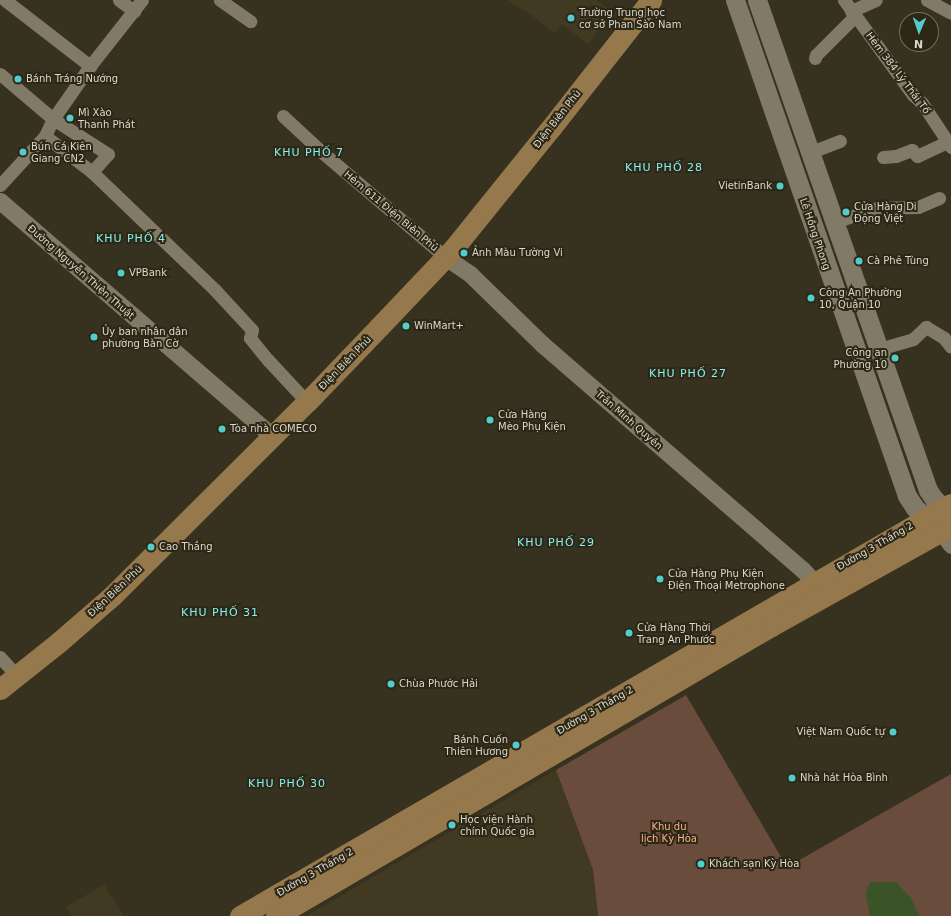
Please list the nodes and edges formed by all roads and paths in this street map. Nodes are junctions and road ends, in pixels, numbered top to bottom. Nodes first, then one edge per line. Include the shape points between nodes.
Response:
1 (5, 0) edge
2 (119, 0) edge
3 (142, 0) edge
4 (220, 0) edge
5 (650, 0) edge
6 (735, 0) edge
7 (756, 0) edge
8 (844, 0) edge
9 (876, 0) edge
10 (927, 0) edge
11 (134, 11) junction
12 (853, 13) junction
13 (951, 14) edge
14 (250, 21) dead end
15 (815, 58) dead end
16 (90, 66) junction
17 (0, 74) edge
18 (283, 116) dead end
19 (53, 119) junction
20 (45, 136) junction
21 (948, 138) edge
22 (840, 142) dead end
23 (810, 152) junction
24 (883, 157) dead end
25 (92, 172) junction
26 (0, 185) edge
27 (939, 198) dead end
28 (0, 201) edge
29 (834, 222) junction
30 (445, 257) junction
31 (951, 347) edge
32 (879, 349) junction
33 (307, 402) junction
34 (272, 436) junction
35 (925, 517) junction
36 (948, 521) edge
37 (814, 582) junction
38 (0, 657) edge
39 (17, 676) junction
40 (0, 689) edge
41 (240, 916) edge
42 (276, 916) edge

1 - 16 street
2 - 11 street
3 - 11 street
4 - 14 street
5 - 30 main road, Điện Biên Phủ via 550,129
6 - 35 main road, Lê Hồng Phong via 897,469 907,496
7 - 23 main road
8 - 12 street, Hẻm 384 Lý Thái Tổ
9 - 12 street
10 - 13 street
11 - 16 street
12 - 15 street
12 - 21 street, Hẻm 384 Lý Thái Tổ
16 - 19 street
17 - 19 street
18 - 30 street, Hẻm 611 Điện Biên Phủ
19 - 20 street
19 - 25 street via 108,154
20 - 25 street
20 - 26 street
21 - 24 street via 917,156 912,150 896,156
22 - 23 street
23 - 29 main road
25 - 33 street via 215,290 252,330 250,338 268,360
27 - 29 street via 918,206 877,208
28 - 34 street, Đường Nguyễn Thiện Thuật
29 - 32 main road
30 - 33 main road, Điện Biên Phủ
30 - 37 street, Trần Minh Quyền via 470,274 542,344
31 - 32 street via 944,338 926,327 913,339
32 - 36 main road via 928,490
33 - 34 main road, Điện Biên Phủ
34 - 39 main road, Điện Biên Phủ via 112,596
35 - 36 main road, Đường 3 Tháng 2
35 - 37 main road, Đường 3 Tháng 2
36 - 42 main road, Đường 3 Tháng 2
37 - 41 main road, Đường 3 Tháng 2
38 - 39 street
39 - 40 main road, Điện Biên Phủ

